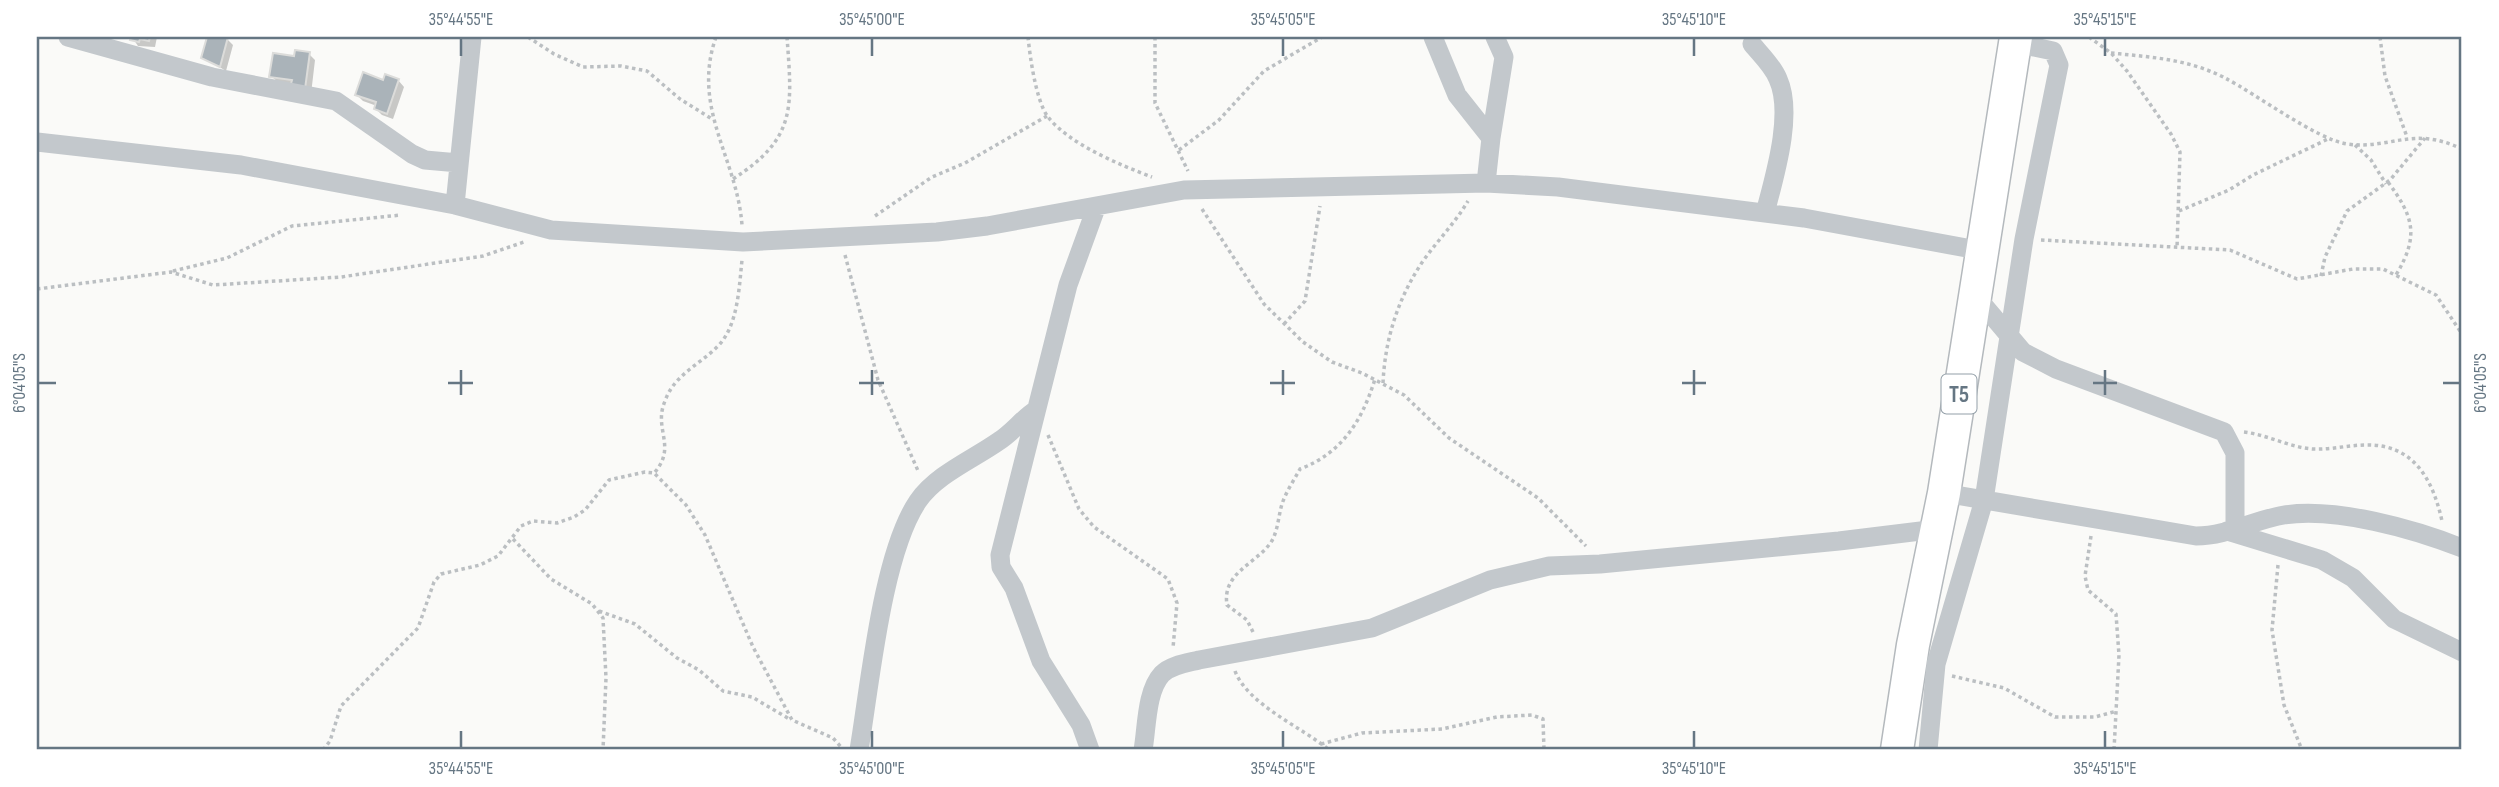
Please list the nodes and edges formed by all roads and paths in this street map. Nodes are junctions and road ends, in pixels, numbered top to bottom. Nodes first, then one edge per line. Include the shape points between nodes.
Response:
1 (68, 37) edge
2 (472, 37) edge
3 (528, 37) edge
4 (716, 37) edge
5 (787, 37) edge
6 (1028, 37) edge
7 (1155, 37) edge
8 (1322, 37) edge
9 (1433, 37) edge
10 (1495, 37) edge
11 (2089, 37) edge
12 (2380, 37) edge
13 (2015, 40) edge
14 (1752, 44) dead end
15 (2110, 53) junction
16 (1048, 116) junction
17 (712, 119) junction
18 (1490, 138) junction
19 (2330, 138) junction
20 (2407, 138) junction
21 (2425, 138) junction
22 (37, 142) edge
23 (2353, 144) junction
24 (2462, 149) edge
25 (1179, 150) junction
26 (459, 163) junction
27 (733, 179) junction
28 (1482, 183) junction
29 (2387, 183) junction
30 (1323, 187) junction
31 (1190, 190) junction
32 (455, 205) junction
33 (1096, 208) junction
34 (2179, 211) junction
35 (1765, 213) junction
36 (404, 214) dead end
37 (551, 230) junction
38 (848, 236) junction
39 (2024, 239) junction
40 (743, 242) junction
41 (2177, 248) junction
42 (1983, 251) junction
43 (171, 272) junction
44 (2396, 275) junction
45 (2321, 276) junction
46 (37, 289) edge
47 (1974, 294) junction
48 (1284, 324) junction
49 (2462, 334) edge
50 (2008, 335) junction
51 (1375, 379) junction
52 (1383, 383) junction
53 (1036, 410) junction
54 (2224, 432) junction
55 (654, 473) junction
56 (927, 491) junction
57 (1944, 493) junction
58 (1984, 500) junction
59 (2094, 519) junction
60 (1937, 529) junction
61 (2231, 530) junction
62 (512, 539) junction
63 (2276, 545) junction
64 (2455, 545) edge
65 (1600, 564) junction
66 (598, 611) junction
67 (1259, 650) junction
68 (2462, 652) edge
69 (1229, 655) junction
70 (1936, 664) junction
71 (1172, 667) junction
72 (2117, 711) junction
73 (792, 720) junction
74 (1321, 744) junction
75 (323, 750) edge
76 (603, 750) edge
77 (842, 750) edge
78 (859, 750) edge
79 (1090, 750) edge
80 (1143, 750) edge
81 (1329, 750) edge
82 (1544, 750) edge
83 (1897, 750) edge
84 (1928, 750) edge
85 (2113, 750) edge
86 (2302, 750) edge

1 - 26 street via 212,77 336,100 412,154
2 - 26 street
3 - 17 path via 577,66 647,71
4 - 17 path via 710,53
5 - 27 path via 788,97 782,135 770,152
6 - 16 path
7 - 25 path via 1155,103
8 - 25 path via 1264,71 1219,120
9 - 18 street via 1457,96
10 - 18 street via 1504,57
11 - 15 path
12 - 20 path via 2385,76
13 - 39 street via 2046,48 2059,60
13 - 42 highway, T5
14 - 35 street via 1778,77 1783,92 1777,165
15 - 19 path via 2194,64
15 - 34 path via 2180,152
16 - 31 path via 1094,150
16 - 38 path via 932,177
17 - 27 path
18 - 28 street
19 - 23 path
19 - 34 path
20 - 21 path
20 - 23 path
21 - 24 path
21 - 29 path
22 - 32 street via 241,165
23 - 29 path
25 - 31 path
26 - 32 street
27 - 40 path
28 - 30 street
28 - 35 street via 1558,187
28 - 52 path via 1404,294 1385,349
29 - 44 path via 2410,219 2410,242
29 - 45 path via 2347,211
30 - 31 street
30 - 48 path via 1305,301
31 - 33 street
31 - 48 path via 1264,304
32 - 37 street
33 - 38 street via 937,232
33 - 53 street via 1068,285
34 - 41 path
35 - 42 street
36 - 43 path via 292,226 227,258
37 - 40 street
37 - 43 path via 483,256 341,277 213,285
38 - 40 street
38 - 56 path via 878,380
39 - 41 path
39 - 50 street
40 - 55 path via 739,290 729,330 718,347 670,388 661,416 665,456
41 - 45 path via 2230,250 2297,279
42 - 47 highway, T5
43 - 46 path
44 - 45 path via 2371,267
44 - 49 path via 2436,295
47 - 50 street
47 - 57 highway, T5
48 - 51 path via 1332,362
50 - 54 street via 2023,352 2056,369
50 - 58 street
51 - 52 path
51 - 67 path via 1366,410 1341,446 1300,469 1282,503 1270,545 1229,585 1227,605 1247,620
52 - 65 path via 1415,404 1449,438 1538,498
53 - 56 street
53 - 71 path via 1079,509 1094,527 1168,579 1174,590
53 - 79 street via 1002,543 1001,567 1014,588 1041,661 1082,725
54 - 61 street via 2235,453
54 - 64 path via 2248,433 2311,449 2375,445 2396,450 2416,461 2429,477
55 - 62 path via 610,480 586,510 557,523 533,521 521,526
55 - 73 path via 686,505 705,535 753,648
56 - 78 street via 910,516 889,578
57 - 58 street
57 - 60 highway, T5
58 - 59 street
58 - 70 street
59 - 61 street via 2190,536
59 - 72 path via 2085,576 2093,597 2116,614
60 - 65 street
60 - 83 highway, T5
61 - 63 street
61 - 64 street via 2285,515 2318,515 2402,527
62 - 66 path via 551,579
62 - 75 path via 498,555 480,565 441,575 434,582 418,628 341,706
63 - 68 street via 2322,560 2353,578 2394,619
63 - 86 path via 2272,630 2284,705
65 - 67 street via 1518,572 1372,628
66 - 73 path via 635,624 723,691 752,697
66 - 76 path via 605,641
67 - 69 street
69 - 71 street
69 - 74 path via 1241,683
70 - 72 path via 1958,678 2004,688 2056,717 2095,717
70 - 84 street
71 - 80 street via 1161,674 1153,692
72 - 85 path
73 - 77 path via 834,738
74 - 81 path
74 - 82 path via 1362,733 1442,729 1532,715 1544,719

